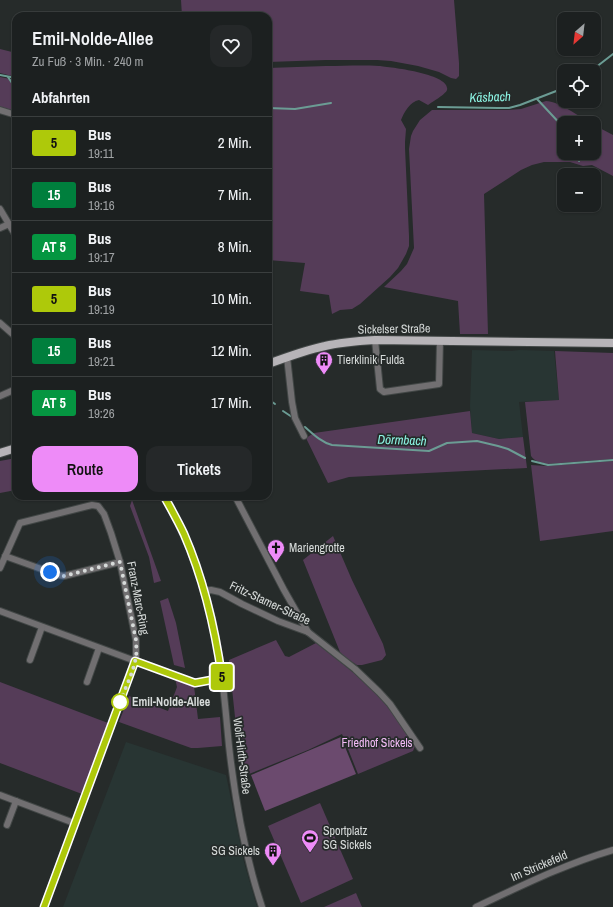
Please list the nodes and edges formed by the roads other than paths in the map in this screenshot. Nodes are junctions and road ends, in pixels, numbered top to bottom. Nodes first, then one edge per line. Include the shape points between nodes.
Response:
1 (0, 110) edge
2 (12, 114) edge
3 (0, 209) edge
4 (9, 224) junction
5 (0, 228) edge
6 (12, 229) edge
7 (0, 323) edge
8 (12, 334) edge
9 (375, 340) junction
10 (440, 340) junction
11 (613, 343) edge
12 (287, 356) junction
13 (272, 362) edge
14 (12, 391) edge
15 (0, 396) edge
16 (304, 436) dead end
17 (12, 449) edge
18 (0, 453) edge
19 (166, 500) edge
20 (237, 500) edge
21 (6, 556) junction
22 (120, 562) junction
23 (0, 568) edge
24 (204, 591) junction
25 (0, 611) edge
26 (42, 627) junction
27 (308, 632) junction
28 (99, 648) junction
29 (30, 660) dead end
30 (135, 661) junction
31 (222, 678) junction
32 (87, 682) dead end
33 (420, 748) dead end
34 (0, 795) edge
35 (16, 801) junction
36 (74, 823) junction
37 (7, 826) dead end
38 (613, 850) edge
39 (44, 907) edge
40 (262, 907) edge
41 (476, 907) edge

1 - 2 street
3 - 4 street
4 - 5 street
4 - 6 street
7 - 8 street
9 - 10 main road, Sickelser Straße
9 - 10 street via 380,389 384,392 439,384
9 - 12 main road, Sickelser Straße via 326,345
10 - 11 main road, Sickelser Straße
12 - 13 main road, Sickelser Straße
12 - 16 street via 295,418
14 - 15 street
17 - 18 main road
19 - 24 street, Wolf-Hirth-Straße via 186,538
20 - 27 street
21 - 22 street via 64,576
21 - 22 street, Franz-Marc-Ring via 20,523 96,505 104,513
21 - 23 street, Franz-Marc-Ring
22 - 30 street, Franz-Marc-Ring via 136,640
24 - 27 street, Fritz-Stamer-Straße via 220,592 278,621
24 - 31 street, Wolf-Hirth-Straße via 213,624
25 - 26 street
26 - 28 street
26 - 29 street
27 - 33 street, Fritz-Stamer-Straße via 355,669 379,692
28 - 30 street
28 - 32 street
30 - 31 street via 195,683
30 - 36 street, Franz-Marc-Ring
31 - 40 street, Wolf-Hirth-Straße via 239,816
34 - 35 street
35 - 36 street
35 - 37 street
36 - 39 street, Franz-Marc-Ring
38 - 41 street, Im Strickefeld via 554,871

